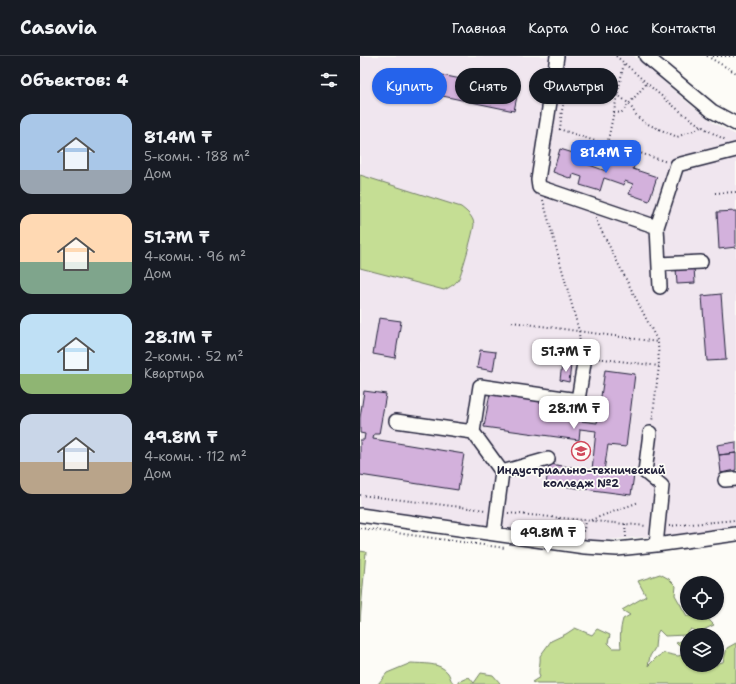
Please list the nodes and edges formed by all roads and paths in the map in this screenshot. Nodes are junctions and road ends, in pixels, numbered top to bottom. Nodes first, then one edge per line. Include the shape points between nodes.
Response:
1 (557, 56) edge
2 (616, 56) edge
3 (646, 56) edge
4 (707, 56) edge
5 (713, 56) edge
6 (734, 56) edge
7 (624, 63) junction
8 (736, 74) edge
9 (647, 83) junction
10 (618, 91) edge
11 (618, 97) edge
12 (563, 104) edge
13 (616, 104) edge
14 (629, 104) junction
15 (614, 112) junction
16 (736, 124) edge
17 (546, 125) junction
18 (701, 127) junction
19 (560, 130) junction
20 (608, 142) junction
21 (732, 146) edge
22 (677, 165) junction
23 (539, 187) junction
24 (736, 192) edge
25 (715, 194) dead end
26 (588, 204) junction
27 (657, 227) junction
28 (701, 262) dead end
29 (659, 264) junction
30 (660, 287) dead end
31 (512, 322) dead end
32 (579, 331) junction
33 (658, 342) junction
34 (585, 357) junction
35 (659, 366) junction
36 (396, 421) dead end
37 (473, 432) junction
38 (650, 433) joint
39 (548, 459) dead end
40 (502, 472) junction
41 (360, 495) edge
42 (639, 502) dead end
43 (497, 512) junction
44 (360, 515) edge
45 (559, 518) junction
46 (585, 520) junction
47 (590, 520) junction
48 (736, 520) edge
49 (657, 527) junction
50 (494, 534) junction
51 (736, 534) edge
52 (656, 545) junction

1 - 17 street
2 - 7 path
3 - 16 street via 712,111
4 - 8 path
5 - 6 path
7 - 9 path
7 - 10 path
9 - 14 path
9 - 18 path
11 - 14 path
12 - 19 path
13 - 15 path
14 - 15 path via 622,113
14 - 18 path via 641,120 677,137
15 - 20 path
17 - 19 path
17 - 23 street
18 - 21 path
19 - 20 path via 607,145
20 - 22 path
21 - 22 street
22 - 27 street
23 - 26 street
23 - 32 path
24 - 25 path
26 - 27 street
26 - 33 path
27 - 29 street
28 - 29 street
29 - 30 street
31 - 32 path
32 - 33 path
32 - 34 path via 580,356
33 - 35 path
34 - 35 path
34 - 37 street via 578,400 480,386
35 - 38 path
36 - 37 street
37 - 40 street
38 - 49 street via 645,472 662,486
39 - 40 street
40 - 43 street
41 - 43 path
42 - 47 path
43 - 45 path
43 - 50 street
44 - 50 street
45 - 46 path
45 - 46 path via 558,529 584,531
46 - 47 path
47 - 49 path
48 - 49 path
49 - 52 street
50 - 52 street via 584,547 617,549
51 - 52 street

